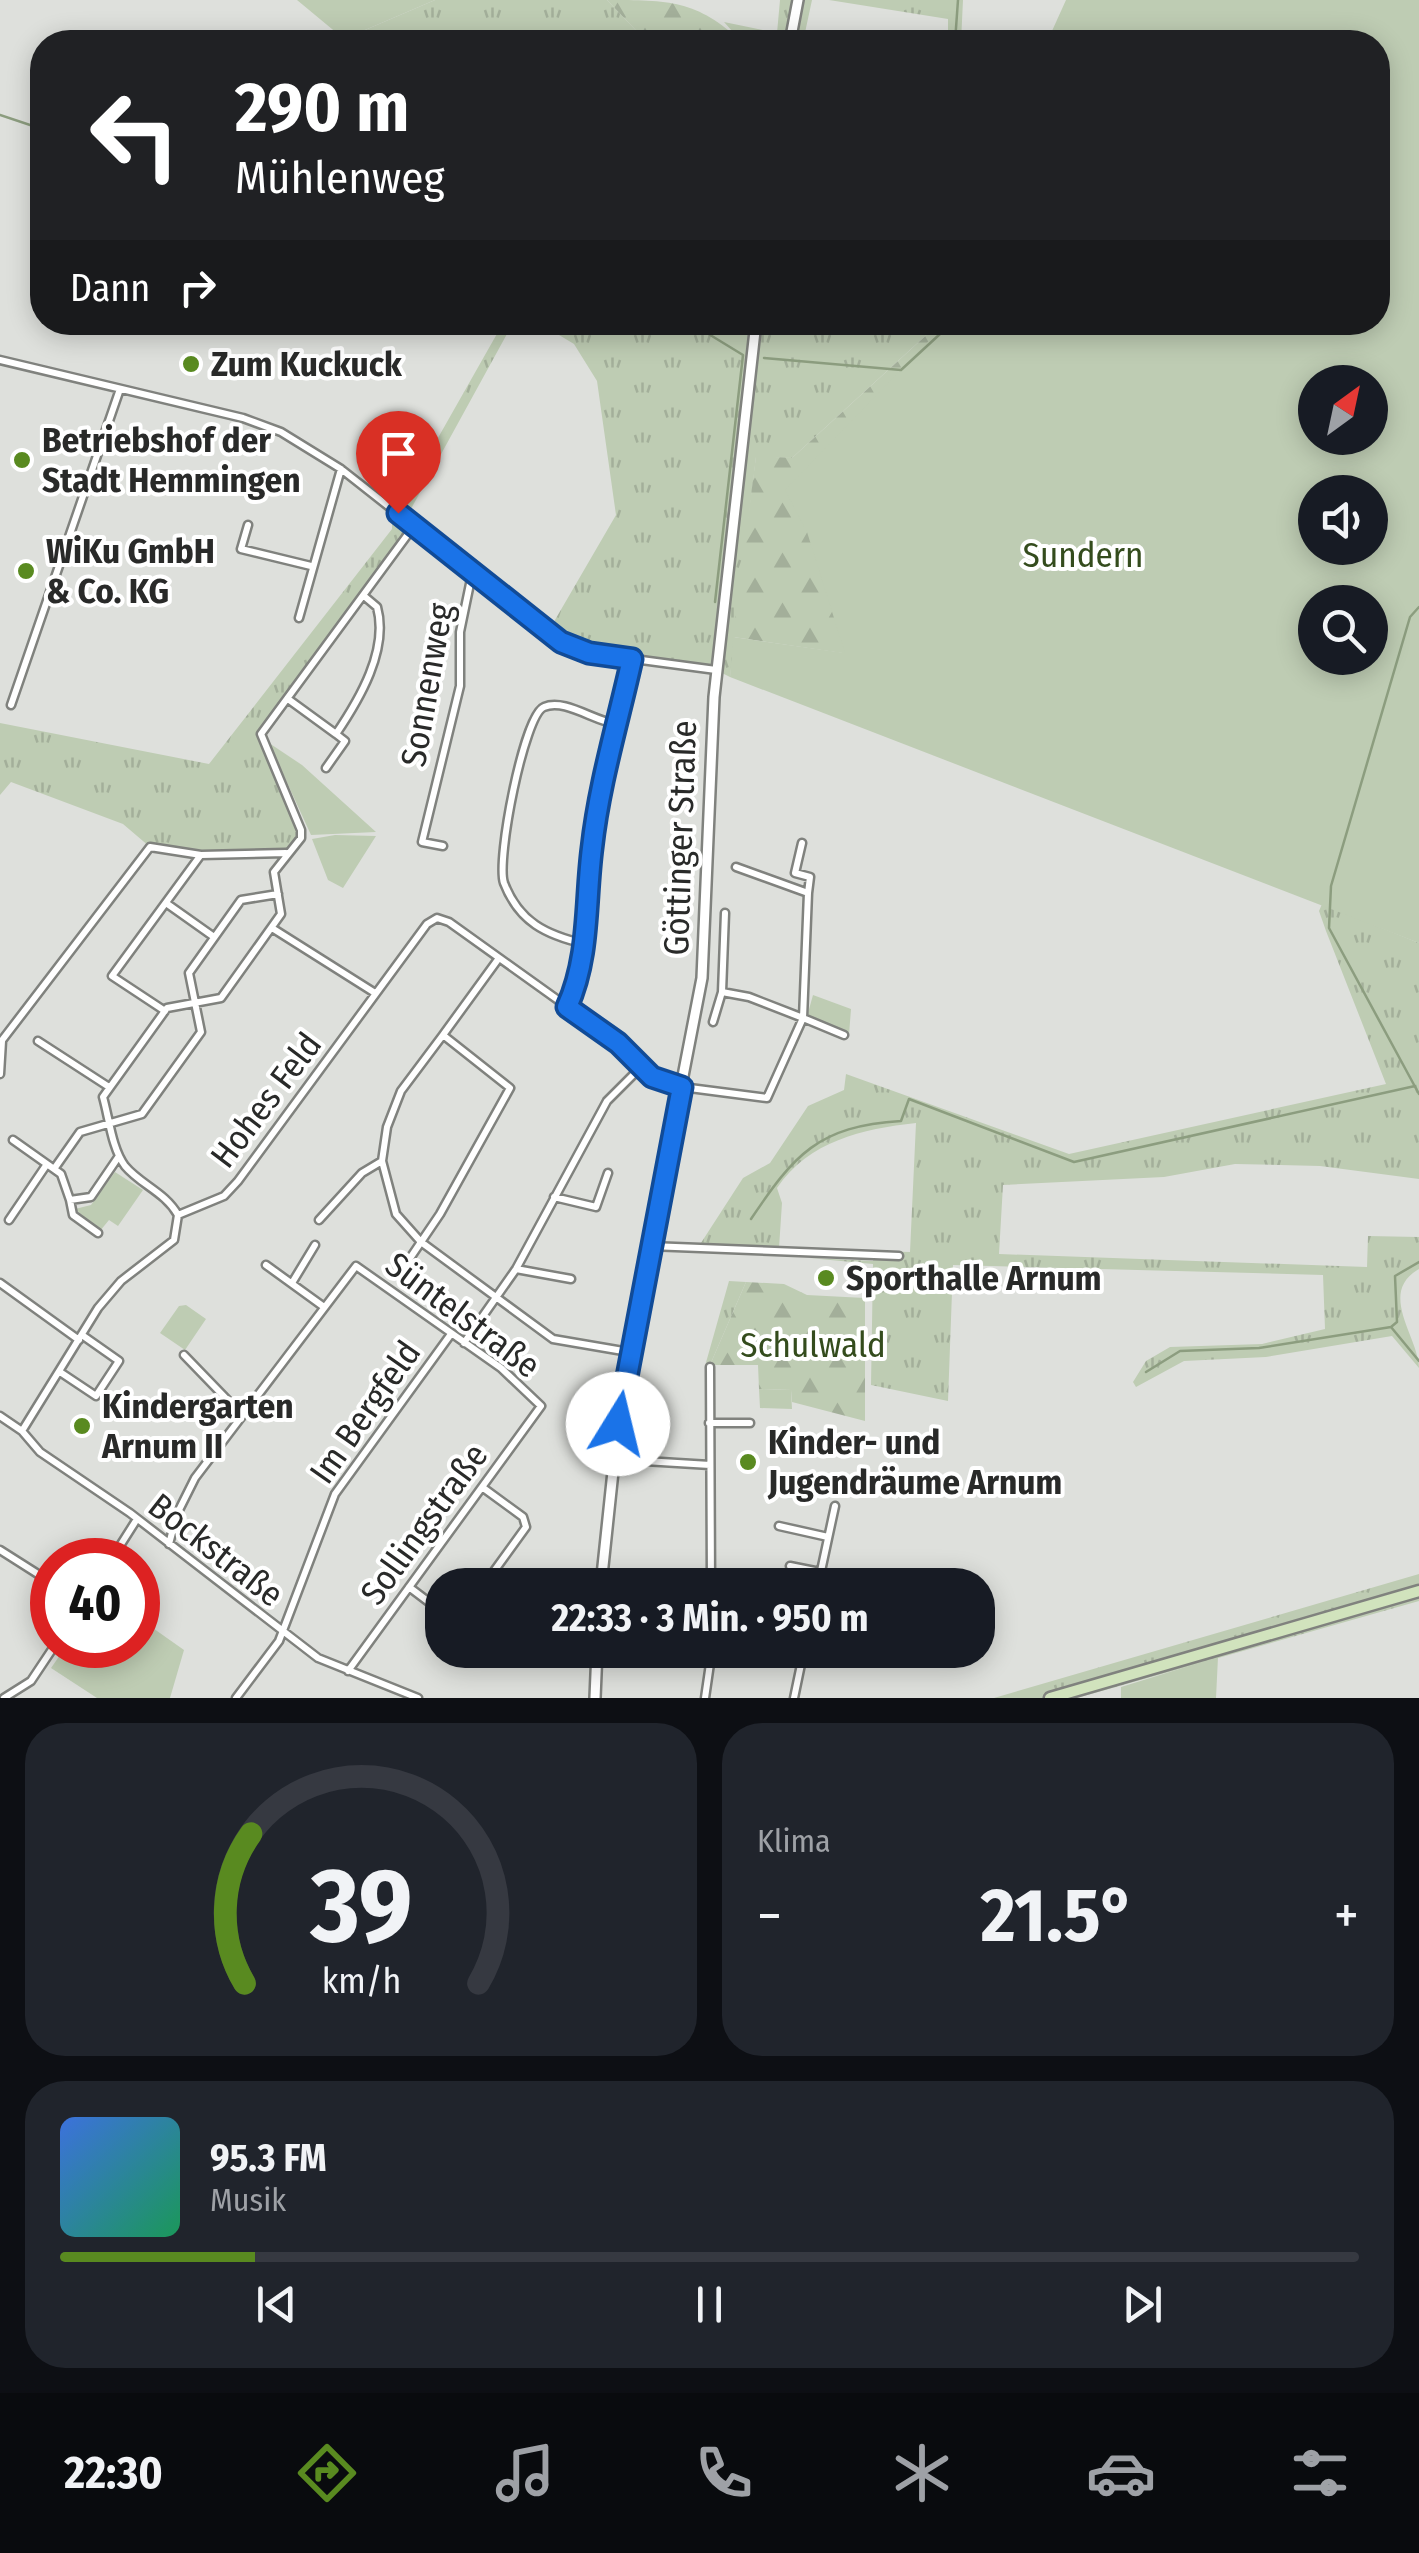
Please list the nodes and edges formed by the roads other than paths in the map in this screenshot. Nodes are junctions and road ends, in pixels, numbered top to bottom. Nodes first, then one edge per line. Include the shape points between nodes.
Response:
1 (798, 0) edge
2 (792, 30) edge
3 (755, 335) edge
4 (0, 360) edge
5 (120, 389) junction
6 (341, 469) junction
7 (248, 525) dead end
8 (414, 526) junction
9 (311, 566) junction
10 (472, 574) junction
11 (364, 596) junction
12 (299, 618) dead end
13 (632, 659) junction
14 (716, 670) junction
15 (288, 698) junction
16 (11, 705) dead end
17 (617, 724) junction
18 (336, 734) junction
19 (326, 768) dead end
20 (802, 843) dead end
21 (442, 846) dead end
22 (287, 853) junction
23 (201, 855) junction
24 (736, 868) dead end
25 (795, 873) junction
26 (791, 887) junction
27 (808, 893) junction
28 (278, 894) junction
29 (166, 902) junction
30 (725, 913) dead end
31 (272, 928) junction
32 (214, 936) junction
33 (585, 944) junction
34 (498, 958) junction
35 (722, 992) junction
36 (376, 993) junction
37 (195, 1003) junction
38 (567, 1007) junction
39 (165, 1011) junction
40 (803, 1018) junction
41 (713, 1022) dead end
42 (844, 1034) dead end
43 (443, 1035) junction
44 (1, 1041) edge
45 (38, 1041) dead end
46 (641, 1067) junction
47 (0, 1074) edge
48 (110, 1087) junction
49 (682, 1087) junction
50 (110, 1123) junction
51 (13, 1140) dead end
52 (119, 1156) junction
53 (382, 1162) junction
54 (51, 1166) junction
55 (608, 1173) dead end
56 (554, 1197) junction
57 (70, 1200) junction
58 (178, 1215) junction
59 (9, 1220) dead end
60 (319, 1220) dead end
61 (98, 1233) dead end
62 (421, 1242) junction
63 (315, 1245) dead end
64 (650, 1246) junction
65 (899, 1256) dead end
66 (266, 1265) dead end
67 (402, 1270) dead end
68 (516, 1270) junction
69 (571, 1279) dead end
70 (0, 1283) edge
71 (292, 1283) junction
72 (495, 1298) junction
73 (324, 1307) junction
74 (451, 1334) junction
75 (81, 1338) junction
76 (464, 1343) junction
77 (630, 1352) junction
78 (184, 1354) dead end
79 (710, 1367) dead end
80 (60, 1372) junction
81 (541, 1406) joint
82 (243, 1415) junction
83 (0, 1416) edge
84 (709, 1423) junction
85 (750, 1423) dead end
86 (22, 1431) junction
87 (612, 1459) junction
88 (710, 1465) junction
89 (482, 1487) junction
90 (835, 1506) dead end
91 (138, 1519) junction
92 (780, 1526) dead end
93 (828, 1537) junction
94 (125, 1538) edge
95 (169, 1544) junction
96 (0, 1550) edge
97 (790, 1566) dead end
98 (497, 1568) edge
99 (603, 1568) edge
100 (711, 1568) edge
101 (800, 1568) edge
102 (821, 1568) edge
103 (30, 1570) edge
104 (409, 1587) junction
105 (1419, 1591) edge
106 (425, 1599) edge
107 (281, 1632) junction
108 (40, 1668) edge
109 (596, 1668) edge
110 (709, 1668) edge
111 (800, 1668) edge
112 (348, 1671) junction
113 (4, 1698) edge
114 (236, 1698) edge
115 (418, 1698) edge
116 (595, 1698) edge
117 (705, 1698) edge
118 (794, 1698) edge
119 (1050, 1698) edge

1 - 2 street
3 - 14 street, Göttinger Straße
4 - 5 street
5 - 6 street via 281,432
5 - 16 street
6 - 8 street
6 - 9 street
7 - 9 street via 242,548
8 - 10 street
8 - 11 street
9 - 12 street
10 - 13 street via 561,642
10 - 21 street, Sonnenweg via 460,632 460,686 422,842
11 - 15 street
11 - 18 street via 377,607 378,634 364,692
13 - 14 street
13 - 17 street
14 - 49 street, Göttinger Straße via 702,978
15 - 18 street
15 - 22 street via 260,734 301,830
17 - 33 street via 592,848
17 - 33 street via 566,706 538,712 502,853 502,878 521,915 542,932
18 - 19 street via 346,741
20 - 25 street
22 - 23 street
22 - 28 street via 274,872
23 - 29 street
23 - 44 street via 150,846 142,852
24 - 26 street
25 - 26 street
25 - 27 street via 810,877
26 - 27 street
27 - 40 street
28 - 31 street via 281,914
28 - 32 street via 241,900
29 - 32 street
29 - 39 street via 112,976
30 - 35 street
31 - 36 street
31 - 37 street via 221,998
32 - 37 street via 189,973
33 - 38 street
34 - 36 street, Hohes Feld via 437,918
34 - 38 street
34 - 43 street
35 - 40 street
35 - 41 street
36 - 58 street, Hohes Feld via 238,1181 224,1196
37 - 39 street
37 - 50 street via 201,1032 142,1114
38 - 46 street
39 - 48 street
40 - 42 street
40 - 49 street via 767,1098
43 - 53 street via 402,1091
43 - 62 street via 510,1088
44 - 47 street
45 - 48 street
46 - 49 street
46 - 56 street via 606,1101
48 - 50 street via 103,1097
49 - 64 street, Göttinger Straße
50 - 52 street
50 - 54 street via 80,1132
51 - 54 street
52 - 57 street via 92,1197
52 - 58 street
53 - 60 street via 362,1173
53 - 62 street via 390,1202
54 - 57 street
54 - 59 street
55 - 56 street via 596,1207
56 - 68 street
57 - 61 street via 74,1215
58 - 75 street via 174,1240 121,1281
62 - 67 street
62 - 72 street
63 - 71 street
64 - 65 street
64 - 77 street, Göttinger Straße
66 - 71 street
68 - 69 street
68 - 72 street
70 - 75 street
71 - 73 street
72 - 76 street
72 - 77 street via 553,1339
73 - 74 street, Süntelstraße via 354,1269
73 - 82 street
74 - 76 street, Süntelstraße
74 - 107 street, Im Bergfeld via 335,1494
75 - 80 street
75 - 80 street via 119,1361 96,1396
76 - 81 street, Süntelstraße
77 - 87 street, Göttinger Straße
78 - 82 street
79 - 84 street
80 - 86 street
81 - 89 street, Sollingstraße
82 - 95 street via 183,1498
83 - 86 street, Bockstraße
84 - 85 street
84 - 88 street
86 - 91 street, Bockstraße via 40,1452
87 - 88 street
87 - 99 street, Göttinger Straße
88 - 100 street
89 - 98 street via 523,1517 526,1528
89 - 104 street, Sollingstraße
90 - 93 street
91 - 94 street
91 - 95 street, Bockstraße
92 - 93 street
93 - 102 street
95 - 107 street, Bockstraße
96 - 103 street
97 - 101 street
104 - 106 street
104 - 112 street, Sollingstraße
105 - 119 main road
107 - 112 street, Bockstraße
107 - 114 street, Im Bergfeld
108 - 113 street
109 - 116 street
110 - 117 street
111 - 118 street
112 - 115 street, Bockstraße

